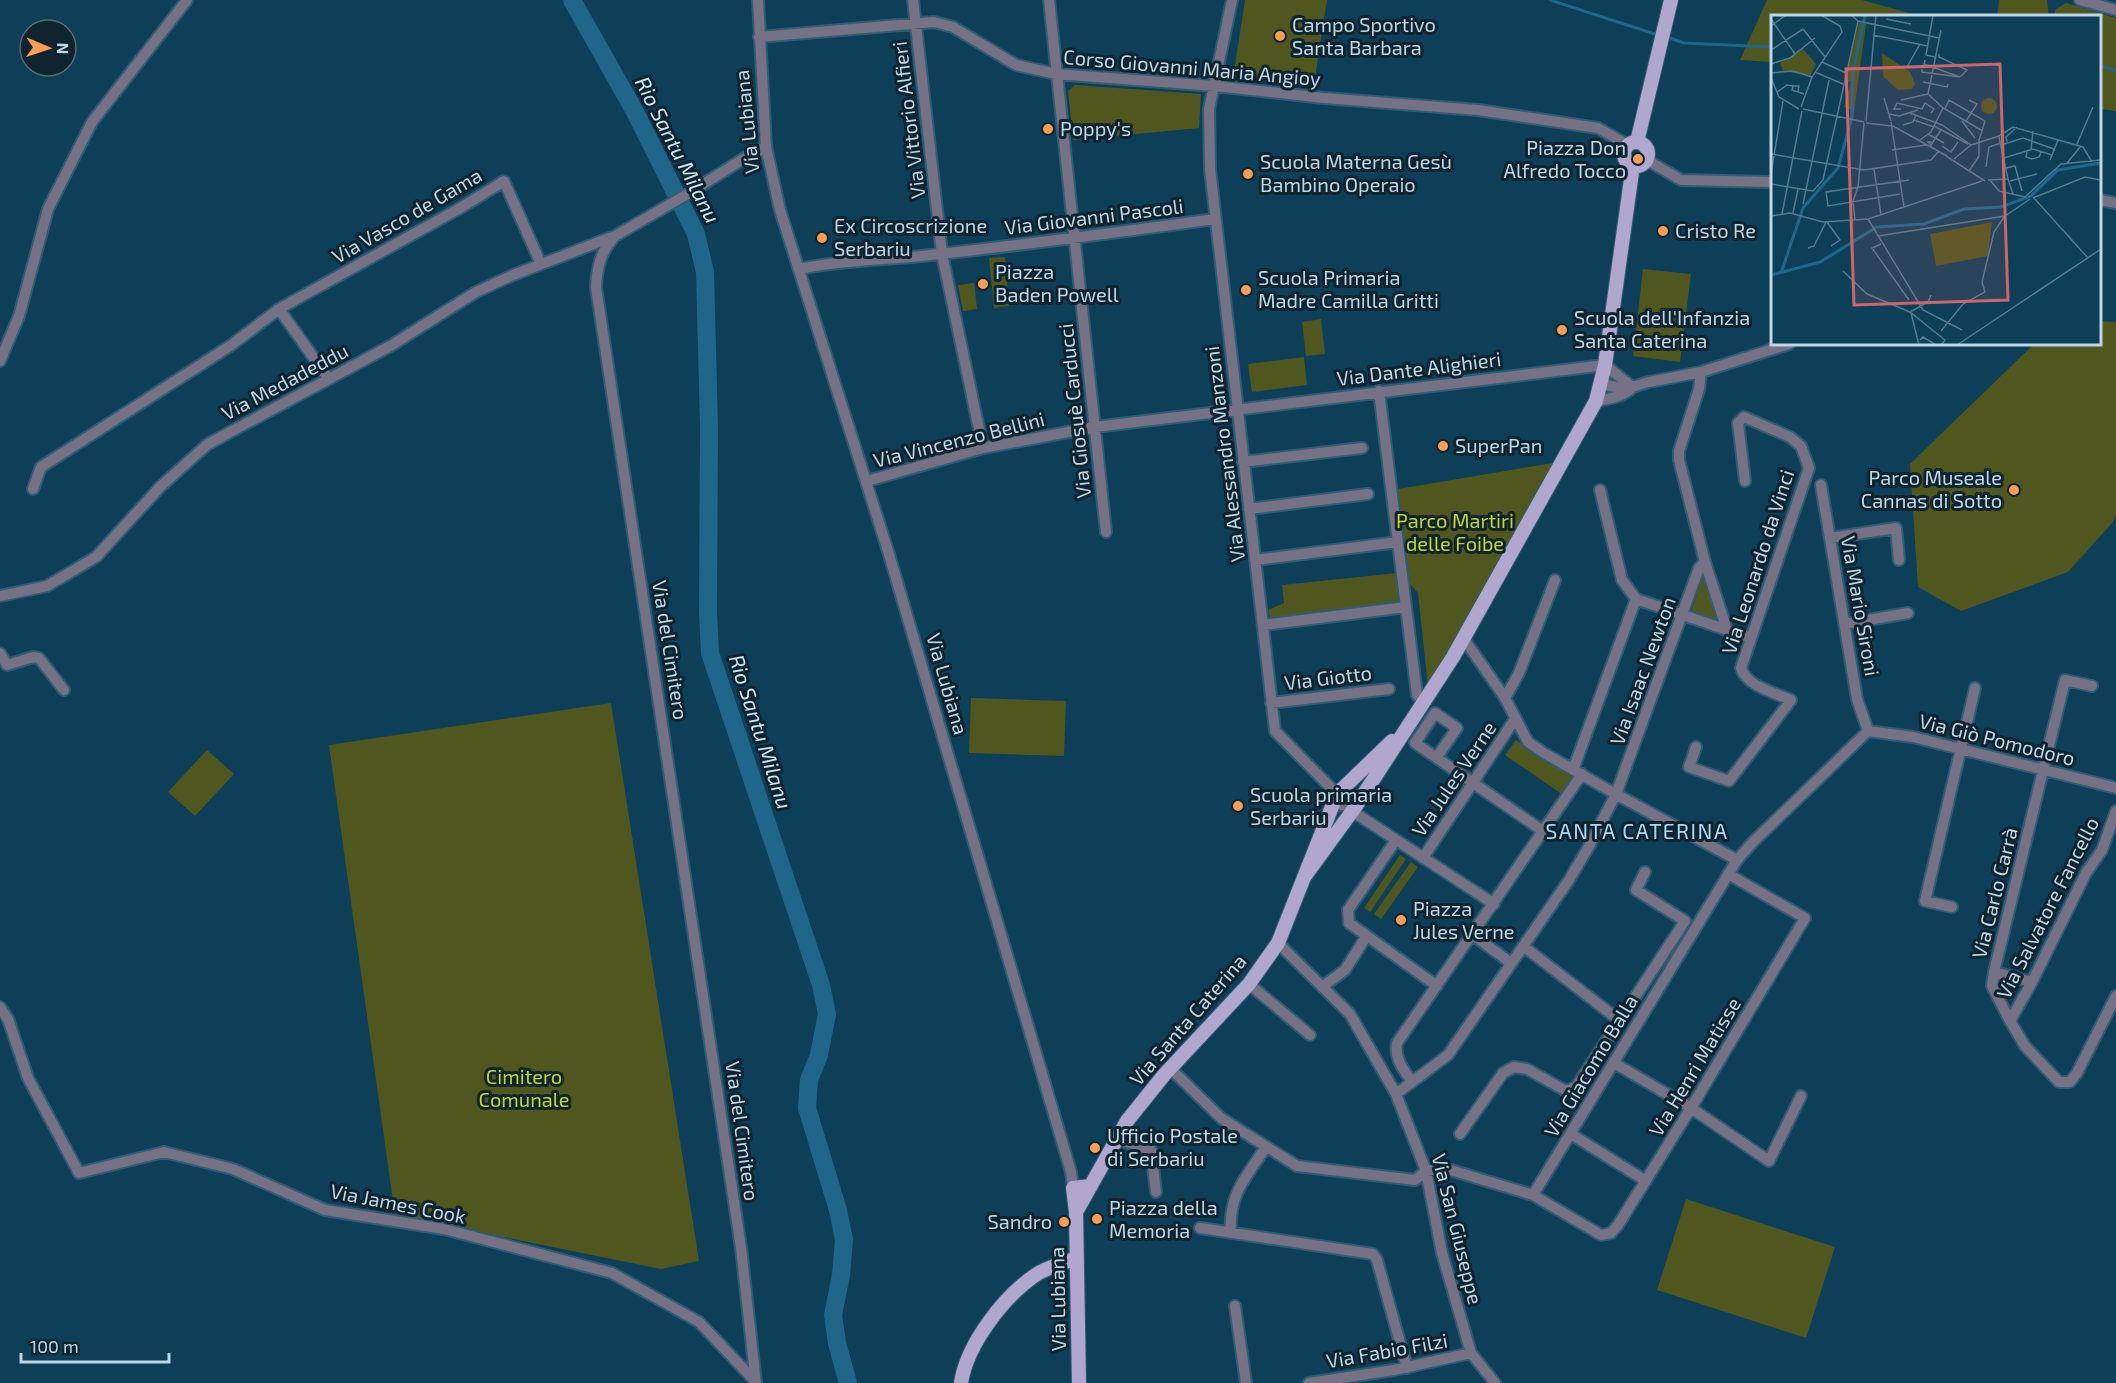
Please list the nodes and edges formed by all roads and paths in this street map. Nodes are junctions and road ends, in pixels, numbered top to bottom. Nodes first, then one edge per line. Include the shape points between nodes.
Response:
1 (187, 0) edge
2 (758, 0) edge
3 (913, 0) edge
4 (1049, 0) edge
5 (1232, 0) edge
6 (1671, 0) edge
7 (2083, 0) edge
8 (2116, 10) edge
9 (915, 22) junction
10 (759, 37) junction
11 (1056, 74) junction
12 (1215, 86) junction
13 (1632, 144) junction
14 (766, 147) junction
15 (1647, 160) junction
16 (1633, 165) junction
17 (1771, 182) edge
18 (2101, 200) edge
19 (2116, 203) edge
20 (1215, 219) junction
21 (615, 236) junction
22 (1074, 239) junction
23 (942, 254) junction
24 (541, 264) junction
25 (799, 269) junction
26 (279, 309) junction
27 (1786, 345) edge
28 (0, 361) edge
29 (1605, 365) junction
30 (1701, 372) junction
31 (328, 378) junction
32 (1601, 384) junction
33 (1632, 387) junction
34 (1379, 392) junction
35 (1596, 401) junction
36 (1238, 410) junction
37 (1095, 427) junction
38 (983, 448) junction
39 (1362, 448) dead end
40 (1243, 462) junction
41 (867, 481) junction
42 (1745, 481) dead end
43 (1821, 485) dead end
44 (33, 489) dead end
45 (1600, 490) dead end
46 (1368, 494) dead end
47 (1249, 509) junction
48 (1106, 532) dead end
49 (1830, 538) junction
50 (1398, 542) junction
51 (1255, 560) junction
52 (1899, 560) dead end
53 (1705, 562) junction
54 (1556, 580) dead end
55 (0, 596) edge
56 (1636, 599) junction
57 (1406, 607) junction
58 (1908, 613) dead end
59 (1683, 616) junction
60 (1845, 624) junction
61 (1263, 625) junction
62 (1726, 630) junction
63 (1751, 638) junction
64 (1464, 639) junction
65 (0, 653) edge
66 (2092, 686) dead end
67 (1975, 688) dead end
68 (1389, 689) dead end
69 (64, 690) dead end
70 (1505, 698) junction
71 (1423, 701) junction
72 (1271, 703) junction
73 (1515, 719) junction
74 (1411, 723) junction
75 (1868, 731) junction
76 (1696, 747) dead end
77 (1961, 749) junction
78 (1437, 757) dead end
79 (2044, 770) junction
80 (1578, 772) junction
81 (1474, 782) junction
82 (2116, 788) edge
83 (1337, 794) junction
84 (1617, 794) junction
85 (1357, 810) junction
86 (2116, 811) edge
87 (1543, 831) junction
88 (1396, 840) junction
89 (1423, 858) junction
90 (1737, 860) junction
91 (1645, 872) dead end
92 (1728, 874) junction
93 (1305, 876) junction
94 (1494, 904) junction
95 (1952, 908) dead end
96 (1473, 935) junction
97 (1366, 937) junction
98 (1278, 944) junction
99 (1523, 946) junction
100 (1510, 963) junction
101 (1994, 972) junction
102 (2032, 982) junction
103 (1249, 984) junction
104 (1437, 986) junction
105 (1322, 987) junction
106 (2116, 996) edge
107 (0, 1008) edge
108 (1619, 1020) junction
109 (2010, 1021) junction
110 (1310, 1035) dead end
111 (1614, 1062) junction
112 (1171, 1069) junction
113 (1412, 1082) junction
114 (1396, 1094) junction
115 (1801, 1096) dead end
116 (1691, 1108) junction
117 (1460, 1134) dead end
118 (1571, 1134) junction
119 (1117, 1139) junction
120 (1266, 1147) junction
121 (1426, 1171) junction
122 (1646, 1181) junction
123 (1091, 1186) junction
124 (1073, 1188) junction
125 (1156, 1192) dead end
126 (1533, 1195) junction
127 (1076, 1212) junction
128 (1200, 1228) dead end
129 (1231, 1233) junction
130 (1076, 1258) junction
131 (1235, 1306) dead end
132 (1471, 1353) junction
133 (1407, 1368) junction
134 (1394, 1370) junction
135 (756, 1382) edge
136 (961, 1383) edge
137 (1079, 1383) edge
138 (1246, 1383) edge
139 (1309, 1383) edge
140 (1398, 1383) edge
141 (1495, 1383) edge

1 - 28 street via 92,122 48,209 19,316
2 - 10 street, Via Lubiana
3 - 9 street, Via Vittorio Alfieri
4 - 11 street, Via Giosuè Carducci
5 - 12 street, Via Alessandro Manzoni
6 - 13 main road
7 - 8 street
9 - 10 street, Corso Giovanni Maria Angioy
9 - 11 street, Corso Giovanni Maria Angioy via 953,27 1016,65
9 - 23 street, Via Vittorio Alfieri
10 - 14 street, Via Lubiana
11 - 12 street, Corso Giovanni Maria Angioy
11 - 22 street, Via Giosuè Carducci
12 - 13 street, Corso Giovanni Maria Angioy via 1478,110 1573,123 1598,128
12 - 20 street, Via Alessandro Manzoni via 1208,132
13 - 15 main road via 1647,148
13 - 16 main road via 1625,151 1625,158
14 - 21 street, Via del Cimitero
14 - 25 street, Via Lubiana
15 - 16 main road
15 - 17 street via 1682,180
16 - 29 main road, Via Santa Caterina
18 - 19 street
20 - 22 street, Via Giovanni Pascoli
20 - 36 street, Via Alessandro Manzoni
21 - 24 street, Via Medadeddu
21 - 135 street, Via del Cimitero via 600,257 596,287 741,1248
22 - 23 street, Via Giovanni Pascoli
22 - 37 street, Via Giosuè Carducci
23 - 25 street, Via Giovanni Pascoli
23 - 38 street, Via Vittorio Alfieri
24 - 26 street, Via Vasco de Gama via 504,181
24 - 31 street, Via Medadeddu via 476,292 392,345
25 - 41 street, Via Lubiana
26 - 31 street
26 - 44 street, Via Vasco de Gama via 230,346 41,467
27 - 30 street
29 - 32 main road, Via Santa Caterina
29 - 33 street
29 - 34 street, Via Dante Alighieri
30 - 33 street
30 - 53 street via 1679,452
31 - 55 street, Via Medadeddu via 208,444 161,486 96,557 47,586
32 - 33 street
32 - 35 main road, Via Santa Caterina
33 - 35 street via 1627,393
34 - 36 street, Via Dante Alighieri
34 - 50 street
35 - 64 main road, Via Santa Caterina
36 - 37 street, Via Vincenzo Bellini
36 - 40 street, Via Alessandro Manzoni
37 - 38 street, Via Vincenzo Bellini
37 - 48 street, Via Giosuè Carducci
38 - 41 street, Via Vincenzo Bellini
39 - 40 street
40 - 47 street, Via Alessandro Manzoni
41 - 124 street, Via Lubiana
42 - 63 street, Via Leonardo da Vinci via 1738,423 1744,417 1790,437 1801,447 1809,468
43 - 49 street, Via Mario Sironi
45 - 56 street via 1622,580
46 - 47 street
47 - 51 street, Via Alessandro Manzoni
49 - 52 street via 1896,528
49 - 60 street, Via Mario Sironi
50 - 51 street
50 - 57 street
51 - 61 street, Via Alessandro Manzoni
53 - 59 street, Via Isaac Newton via 1699,568
53 - 62 street
54 - 70 street
56 - 59 street
56 - 80 street
57 - 61 street
57 - 71 street via 1417,696
58 - 60 street
59 - 62 street
59 - 84 street, Via Isaac Newton
60 - 75 street, Via Mario Sironi via 1857,699
61 - 72 street, Via Alessandro Manzoni
62 - 63 street
63 - 76 street, Via Leonardo da Vinci via 1741,668 1743,676 1791,700 1729,781 1689,767
64 - 70 street
64 - 71 main road, Via Santa Caterina
65 - 69 street via 8,665 39,658
66 - 79 street, Via Carlo Carrà via 2065,680
67 - 77 street
68 - 72 street, Via Giotto
70 - 73 street
71 - 74 main road, Via Santa Caterina
72 - 83 street, Via Alessandro Manzoni via 1275,731
73 - 80 street via 1528,742
73 - 81 street, Via Jules Verne
74 - 83 main road, Via Santa Caterina
74 - 85 main road, Via Santa Caterina
75 - 77 street, Via Giò Pomodoro
75 - 90 street, Via Giacomo Balla
77 - 79 street, Via Giò Pomodoro
77 - 95 street via 1925,901
78 - 81 street
79 - 82 street, Via Giò Pomodoro
79 - 101 street, Via Carlo Carrà
80 - 84 street
80 - 87 street
81 - 87 street
81 - 89 street, Via Jules Verne
83 - 85 street via 1341,805
83 - 93 main road, Via Santa Caterina
84 - 90 street
84 - 99 street, Via Isaac Newton via 1569,880
85 - 88 street
85 - 93 main road, Via Santa Caterina
86 - 102 street, Via Salvatore Fancello via 2102,850 2086,873
87 - 94 street
88 - 89 street
88 - 97 street via 1348,910 1349,922
89 - 94 street
90 - 92 street, Via Giacomo Balla
91 - 108 street via 1636,890 1685,921
92 - 111 street, Via Giacomo Balla
92 - 116 street, Via Henri Matisse via 1805,918
93 - 98 main road, Via Santa Caterina via 1287,910
94 - 96 street
96 - 100 street
96 - 104 street
97 - 104 street
97 - 105 street via 1345,970
98 - 103 main road, Via Santa Caterina
98 - 105 street, Via San Giuseppe
99 - 100 street, Via Isaac Newton
99 - 108 street
100 - 113 street, Via Isaac Newton via 1448,1055
101 - 102 street
101 - 109 street, Via Carlo Carrà via 1992,986
102 - 109 street, Via Salvatore Fancello
103 - 110 street
103 - 112 main road, Via Santa Caterina
104 - 113 street via 1397,1043 1398,1062
105 - 114 street, Via San Giuseppe via 1350,1014
106 - 109 street, Via Carlo Carrà via 2070,1082 2059,1082 2025,1046
107 - 135 street, Via James Cook via 28,1078 79,1173 164,1152 233,1169 325,1210 444,1229 612,1273 699,1322
108 - 117 street via 1576,1087 1566,1091 1527,1069 1514,1067 1503,1073
111 - 116 street
111 - 118 street, Via Giacomo Balla
112 - 119 main road, Via Santa Caterina via 1127,1121
112 - 120 street via 1221,1118
113 - 114 street, Via Isaac Newton
114 - 121 street, Via San Giuseppe
115 - 116 street via 1769,1161
116 - 122 street, Via Henri Matisse
118 - 122 street
118 - 126 street, Via Giacomo Balla
119 - 123 main road, Via Santa Caterina
119 - 125 street via 1151,1150
120 - 121 street via 1296,1166 1415,1180
120 - 129 street via 1236,1192 1231,1207
121 - 126 street via 1444,1168
121 - 132 street, Via San Giuseppe via 1442,1253
122 - 126 street, Via Henri Matisse via 1618,1225 1611,1233 1601,1235
123 - 124 main road
123 - 127 main road, Via Santa Caterina
124 - 127 main road, Via Lubiana
127 - 130 main road, Via Lubiana
128 - 129 street
129 - 133 street via 1372,1254 1377,1260
130 - 136 main road via 1038,1274 1006,1300 980,1335
130 - 137 main road, Via Lubiana
131 - 138 street
132 - 133 street, Via Fabio Filzi
132 - 141 street
133 - 134 street, Via Fabio Filzi
134 - 139 street, Via Fabio Filzi
134 - 140 street

